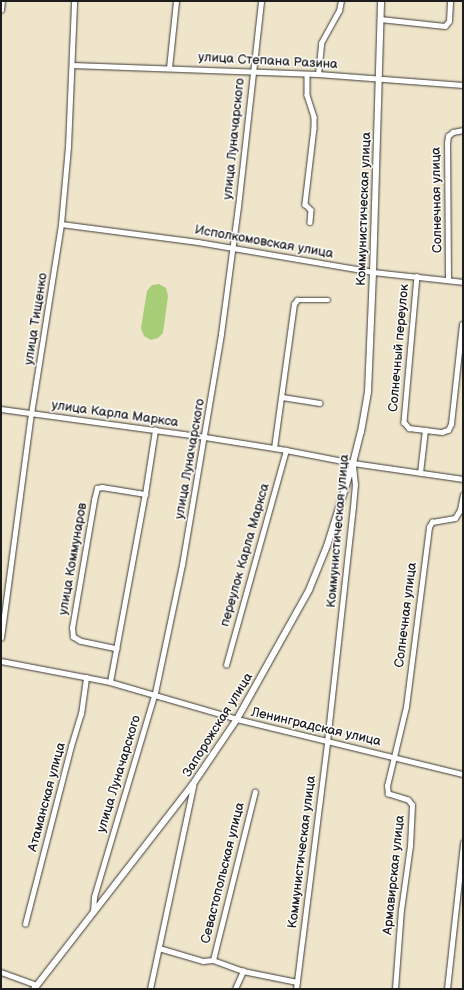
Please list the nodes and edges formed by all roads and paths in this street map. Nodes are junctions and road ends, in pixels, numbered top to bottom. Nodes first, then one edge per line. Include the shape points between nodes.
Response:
1 (2, 1) edge
2 (74, 1) edge
3 (176, 1) edge
4 (261, 1) edge
5 (341, 1) edge
6 (381, 1) edge
7 (450, 1) edge
8 (1, 10) edge
9 (380, 19) junction
10 (72, 65) junction
11 (169, 68) junction
12 (253, 71) junction
13 (307, 74) junction
14 (318, 74) junction
15 (378, 78) junction
16 (463, 85) edge
17 (463, 130) edge
18 (310, 222) dead end
19 (61, 224) junction
20 (232, 249) junction
21 (373, 272) junction
22 (417, 276) junction
23 (448, 280) junction
24 (463, 282) edge
25 (328, 300) dead end
26 (462, 325) dead end
27 (282, 397) junction
28 (320, 403) dead end
29 (1, 409) edge
30 (31, 414) junction
31 (155, 430) junction
32 (424, 430) junction
33 (205, 437) junction
34 (274, 448) junction
35 (286, 450) junction
36 (353, 463) junction
37 (420, 473) junction
38 (463, 480) edge
39 (145, 494) junction
40 (463, 495) edge
41 (1, 638) edge
42 (117, 649) junction
43 (1, 661) edge
44 (226, 665) dead end
45 (86, 677) junction
46 (110, 682) junction
47 (155, 693) junction
48 (238, 719) junction
49 (327, 742) junction
50 (394, 757) junction
51 (463, 774) edge
52 (193, 784) junction
53 (255, 792) dead end
54 (463, 843) edge
55 (93, 912) junction
56 (26, 924) dead end
57 (159, 948) junction
58 (212, 960) junction
59 (243, 971) junction
60 (1, 972) edge
61 (297, 982) junction
62 (35, 987) edge
63 (150, 989) edge
64 (235, 989) edge
65 (296, 989) edge
66 (395, 989) edge
67 (446, 989) edge

1 - 8 street
2 - 10 street, улица Тищенко
3 - 11 street
4 - 12 street, улица Луначарского
5 - 14 street via 339,11 321,43
6 - 9 main road, Коммунистическая улица
7 - 9 street via 445,26
9 - 15 main road, Коммунистическая улица
10 - 11 street, улица Степана Разина
10 - 19 street, улица Тищенко
11 - 12 street, улица Степана Разина
12 - 13 street, улица Степана Разина
12 - 20 street, улица Луначарского
13 - 14 street, улица Степана Разина
13 - 18 street via 307,95 314,117 305,204 310,210
14 - 15 street, улица Степана Разина
15 - 16 street, улица Степана Разина
15 - 21 main road, Коммунистическая улица
17 - 23 street, Солнечная улица via 448,136 447,143
19 - 20 street, Исполкомовская улица via 198,242
19 - 30 street, улица Тищенко
20 - 21 street, Исполкомовская улица
20 - 33 street, улица Луначарского
21 - 22 street, Исполкомовская улица
21 - 36 main road, Коммунистическая улица via 368,392
22 - 23 street, Исполкомовская улица
22 - 32 street, Солнечный переулок via 404,422 409,428
23 - 24 street, Исполкомовская улица
25 - 27 street via 297,300 294,304
26 - 32 street via 451,424 448,430 442,432
27 - 28 street
27 - 34 street
29 - 30 street, улица Карла Маркса
30 - 31 street, улица Карла Маркса
30 - 41 street, улица Тищенко
31 - 33 street, улица Карла Маркса
31 - 39 street
32 - 37 street
33 - 34 street, улица Карла Маркса
33 - 47 street, улица Луначарского via 182,566
34 - 35 street, улица Карла Маркса
35 - 36 street, улица Карла Маркса
35 - 44 street, переулок Карла Маркса
36 - 37 street, улица Карла Маркса
36 - 48 main road, Запорожская улица via 327,546 309,590
36 - 49 street, Коммунистическая улица via 353,507
37 - 38 street, улица Карла Маркса
39 - 42 street
39 - 42 street, улица Коммунаров via 102,487 97,488 94,500 72,628 73,637 80,641
40 - 50 street, Солнечная улица via 460,510 455,518 432,522 429,527 406,707
42 - 46 street
43 - 45 street, Ленинградская улица
45 - 46 street, Ленинградская улица
45 - 56 street, Атаманская улица via 81,714
46 - 47 street, Ленинградская улица
47 - 48 street, Ленинградская улица
47 - 55 street, улица Луначарского via 94,897
48 - 49 street, Ленинградская улица
48 - 52 main road, Запорожская улица
49 - 50 street, Ленинградская улица
49 - 61 street, Коммунистическая улица
50 - 51 street, Ленинградская улица
50 - 66 street, Армавирская улица via 387,786 388,794 408,800 412,805
52 - 55 main road
52 - 57 street, Запорожская улица
53 - 58 street, Севастопольская улица
54 - 67 street
55 - 62 main road
57 - 58 street via 203,961
57 - 63 street, Запорожская улица
58 - 59 street
59 - 61 street
59 - 64 street
60 - 62 street
61 - 65 street, Коммунистическая улица

